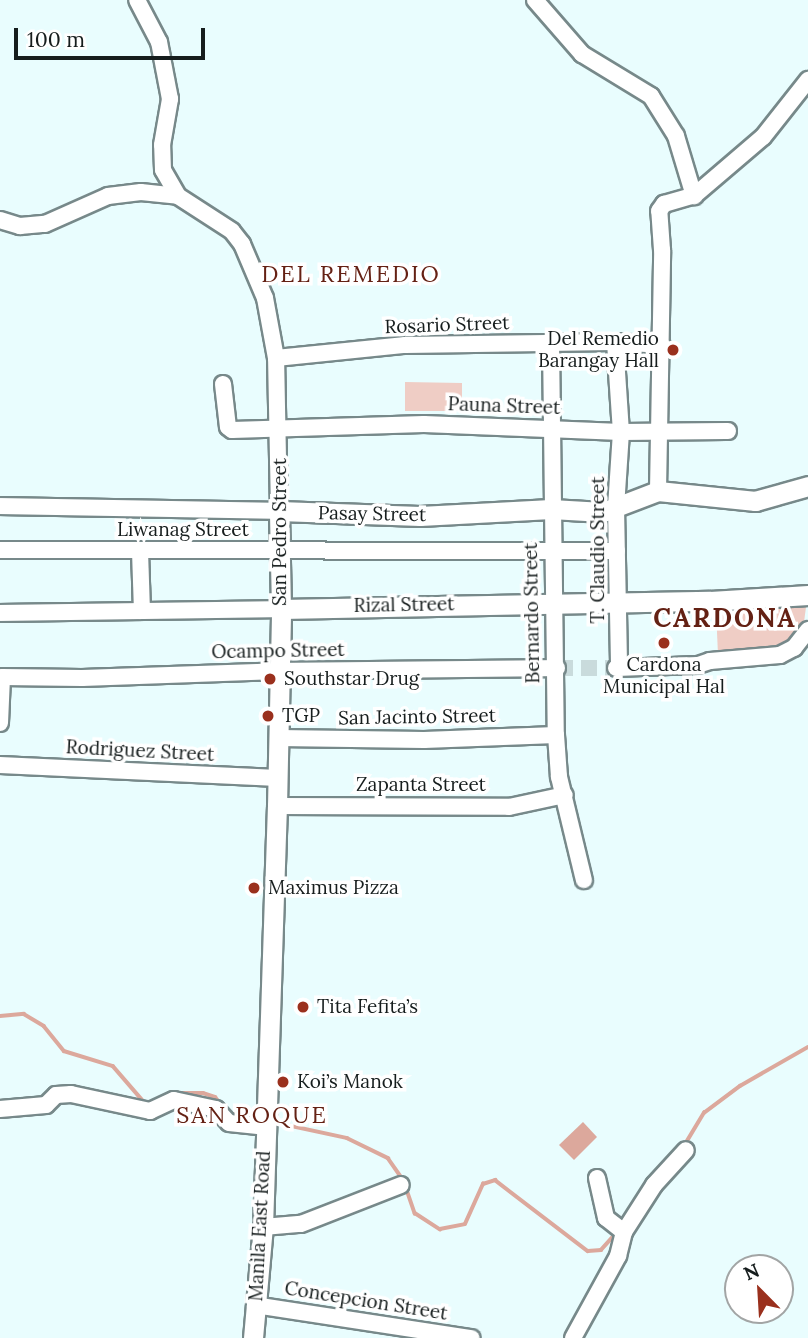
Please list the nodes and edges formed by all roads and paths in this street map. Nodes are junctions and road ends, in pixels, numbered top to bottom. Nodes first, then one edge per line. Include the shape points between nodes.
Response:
1 (137, 0) edge
2 (535, 0) edge
3 (808, 80) edge
4 (695, 195) junction
5 (178, 196) junction
6 (0, 220) edge
7 (615, 342) junction
8 (551, 343) junction
9 (662, 345) junction
10 (276, 358) junction
11 (223, 384) dead end
12 (551, 428) junction
13 (279, 429) junction
14 (728, 431) dead end
15 (621, 432) junction
16 (661, 432) junction
17 (808, 486) edge
18 (658, 491) junction
19 (0, 506) edge
20 (616, 508) junction
21 (551, 509) junction
22 (279, 511) junction
23 (0, 550) edge
24 (140, 551) junction
25 (278, 551) junction
26 (553, 551) junction
27 (617, 551) junction
28 (808, 595) edge
29 (619, 602) junction
30 (552, 603) junction
31 (281, 609) junction
32 (142, 611) junction
33 (0, 613) edge
34 (808, 630) edge
35 (556, 668) junction
36 (279, 671) junction
37 (0, 723) edge
38 (556, 735) junction
39 (278, 738) junction
40 (0, 765) edge
41 (278, 778) junction
42 (565, 795) junction
43 (277, 806) junction
44 (584, 880) dead end
45 (0, 1109) edge
46 (265, 1122) junction
47 (687, 1150) dead end
48 (597, 1178) dead end
49 (401, 1185) dead end
50 (263, 1227) junction
51 (624, 1232) junction
52 (255, 1305) junction
53 (253, 1338) edge
54 (471, 1338) edge
55 (573, 1338) edge

1 - 5 street via 159,42 170,100 163,170
2 - 4 street via 582,54 651,96 676,135
3 - 4 street via 763,137
4 - 9 street via 664,204 659,211
5 - 6 street via 141,192 108,196 45,224 20,226
5 - 10 street, San Pedro Street via 217,219 242,244 265,298
7 - 8 street, Rosario Street
7 - 9 street, Rosario Street
7 - 15 street, T. Claudio Street
8 - 10 street, Rosario Street via 405,345
8 - 12 street, Bernardo Street
9 - 16 street
10 - 13 street, San Pedro Street
11 - 13 street, Pauna Street via 228,427
12 - 13 street, Pauna Street
12 - 15 street, Pauna Street
12 - 21 street, Bernardo Street
13 - 22 street, San Pedro Street
14 - 16 street, Pauna Street
15 - 16 street, Pauna Street
15 - 20 street, T. Claudio Street
16 - 18 street
17 - 18 main road via 755,501
18 - 20 main road, Pasay Street
19 - 22 street, Pasay Street
20 - 21 main road, Pasay Street via 603,512
20 - 27 street, T. Claudio Street
21 - 22 main road, Pasay Street via 420,516
21 - 26 street, Bernardo Street
22 - 25 main road, San Pedro Street
23 - 24 street, Liwanag Street
24 - 25 street, Liwanag Street
24 - 32 street
25 - 26 street, Liwanag Street
25 - 31 main road, San Pedro Street
26 - 27 street, Liwanag Street
26 - 30 street, Bernardo Street
27 - 29 street, T. Claudio Street
28 - 29 main road, Rizal Street
29 - 30 main road, Rizal Street
29 - 34 street, T. Claudio Street via 617,668 698,666 780,655
30 - 31 main road, Rizal Street
30 - 35 street, Bernardo Street
31 - 32 street, Rizal Street
31 - 36 main road, San Pedro Street
32 - 33 street, Rizal Street
35 - 36 street, Ocampo Street
35 - 38 street, Bernardo Street
36 - 37 street, Ocampo Street via 2,677
36 - 39 main road, San Pedro Street
38 - 39 street, San Jacinto Street via 424,740
38 - 42 street, Bernardo Street
39 - 41 main road, San Pedro Street
40 - 41 street, Rodriguez Street
41 - 43 main road, San Pedro Street
42 - 43 street, Zapanta Street via 509,807
42 - 44 street, Bernardo Street
43 - 46 main road, San Pedro Street
45 - 46 street via 46,1105 56,1095 71,1094 150,1111 174,1100 216,1109 229,1123
46 - 50 main road, Manila East Road
47 - 51 street via 654,1185
48 - 51 street via 606,1218
49 - 50 street via 300,1224
50 - 52 main road, Manila East Road
51 - 55 street via 618,1256
52 - 53 main road, Manila East Road
52 - 54 street, Concepcion Street

